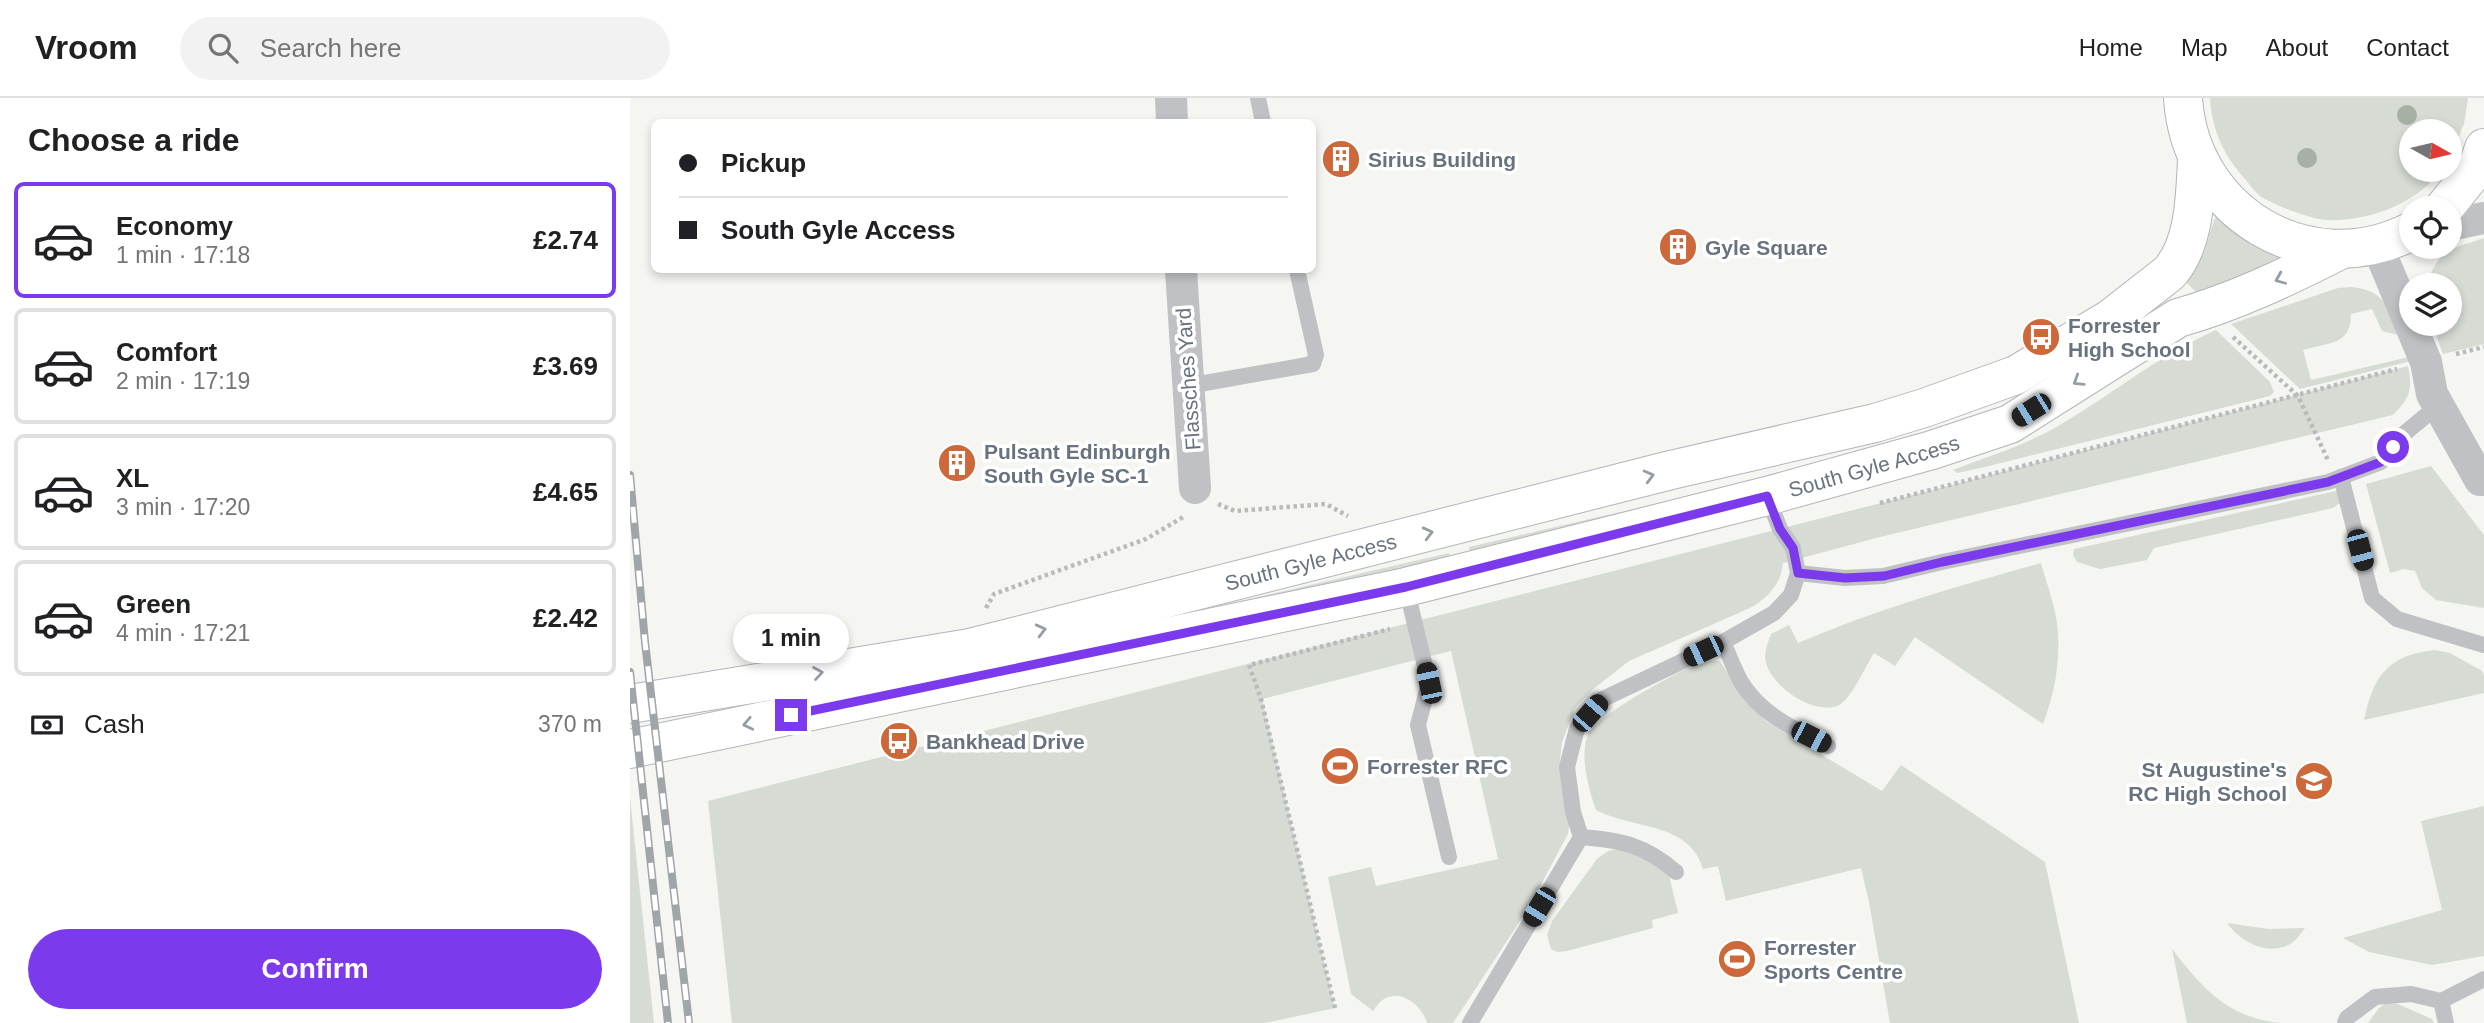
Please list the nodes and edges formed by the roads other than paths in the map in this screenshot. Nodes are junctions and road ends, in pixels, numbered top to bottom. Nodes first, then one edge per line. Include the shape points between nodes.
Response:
1 (1171, 98) edge
2 (1258, 98) edge
3 (2181, 106) edge
4 (1172, 119) edge
5 (1262, 119) edge
6 (2484, 148) edge
7 (2197, 160) junction
8 (2454, 196) edge
9 (2484, 218) edge
10 (2462, 223) edge
11 (2390, 238) edge
12 (1181, 273) edge
13 (1298, 273) edge
14 (1188, 386) junction
15 (2432, 394) junction
16 (2338, 478) junction
17 (2484, 480) edge
18 (1195, 488) road end
19 (1767, 496) junction
20 (1798, 573) junction
21 (1406, 587) junction
22 (1723, 642) junction
23 (2484, 645) edge
24 (630, 704) edge
25 (1828, 746) dead end
26 (630, 749) edge
27 (1581, 837) junction
28 (1449, 857) dead end
29 (1676, 872) dead end
30 (2484, 979) edge
31 (2441, 1001) junction
32 (1470, 1023) edge
33 (2345, 1023) edge
34 (2446, 1023) edge

1 - 4 street
2 - 5 lane
3 - 7 street
6 - 8 street via 2478,166
7 - 11 street via 2222,197 2256,226 2298,244
24 -> 7 street, South Gyle Access via 970,648 1924,408 2017,375 2110,318 2175,266 2193,221
9 - 10 street
11 - 15 street
11 -> 19 street, South Gyle Access via 2178,318 2010,424
12 - 14 street, Flassches Yard
13 - 14 lane via 1316,355 1313,365
14 - 18 street, Flassches Yard
15 - 16 lane via 2429,413 2381,462
15 - 17 street
16 - 20 lane via 1884,576
16 - 23 lane via 2372,598 2397,619
19 - 20 lane via 1793,548
19 - 21 street, South Gyle Access
20 - 22 lane via 1791,594 1774,613
21 -> 26 street, South Gyle Access
21 - 28 lane via 1429,683 1418,725
22 - 25 lane via 1756,702 1776,720
22 - 27 lane via 1603,699 1577,728 1566,767
27 - 29 lane via 1635,847 1658,856
27 - 32 lane
30 - 31 lane
31 - 33 lane via 2411,994 2375,997
31 - 34 lane

